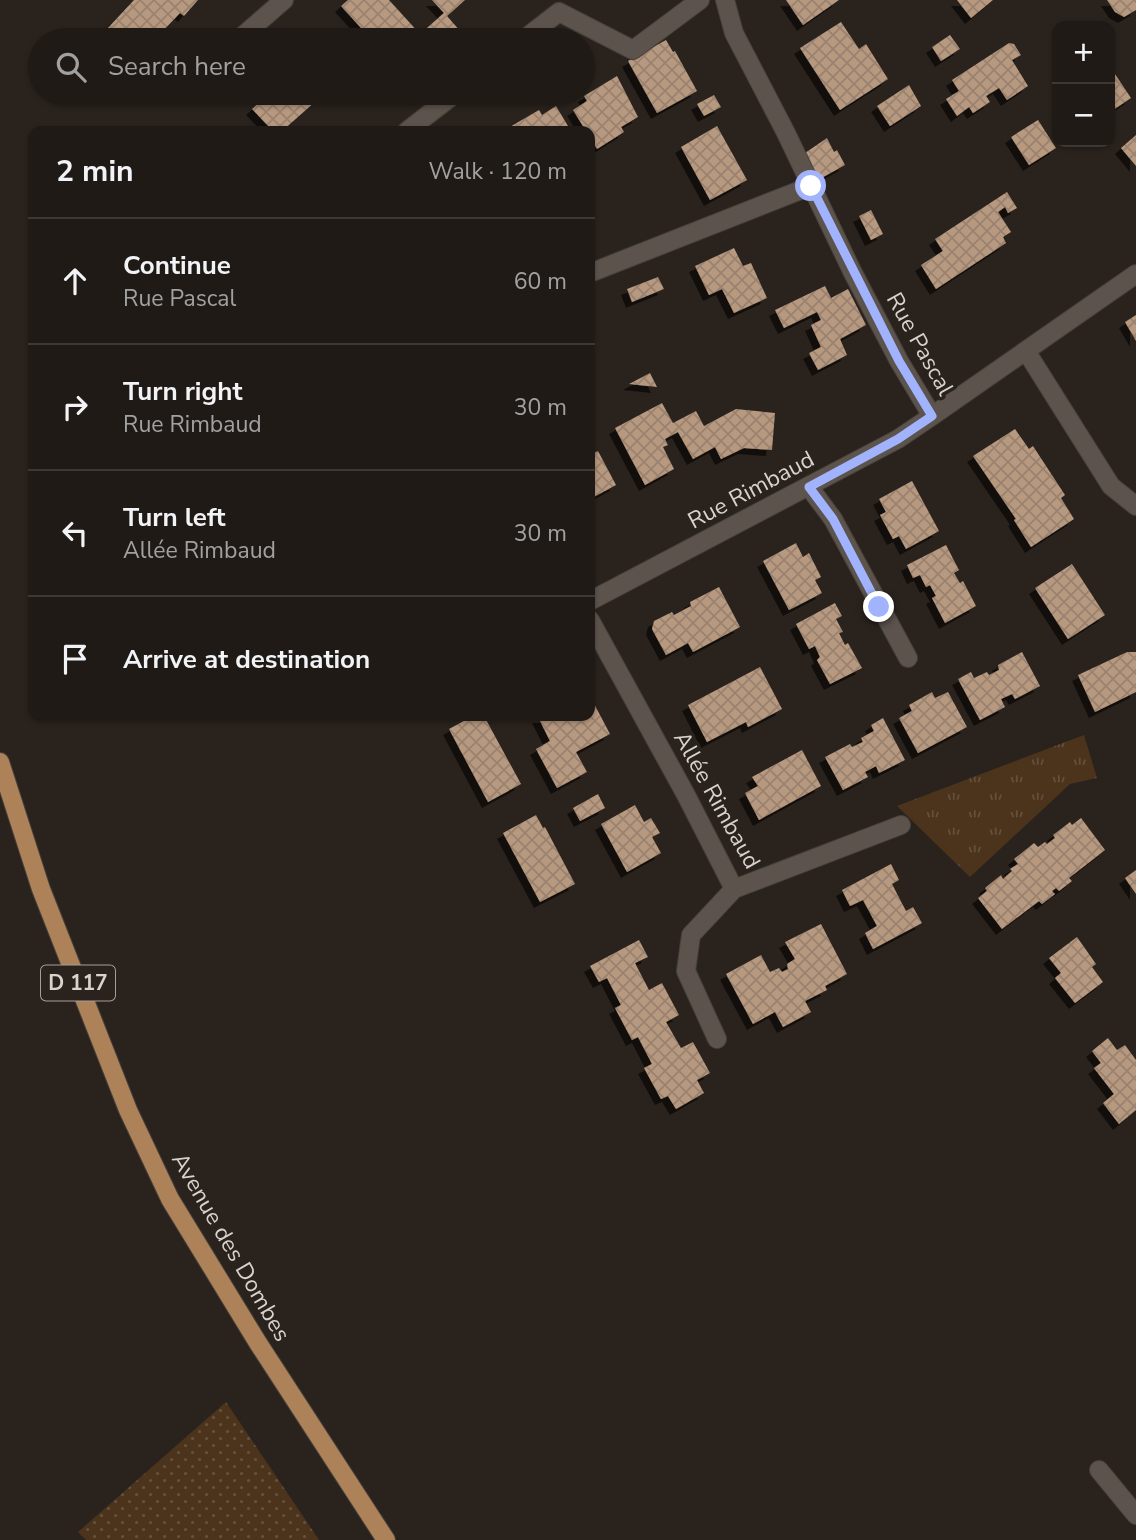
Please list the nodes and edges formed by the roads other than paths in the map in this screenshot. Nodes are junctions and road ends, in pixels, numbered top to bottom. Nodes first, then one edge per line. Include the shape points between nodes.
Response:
1 (284, 0) edge
2 (701, 0) edge
3 (725, 0) edge
4 (252, 28) edge
5 (538, 28) edge
6 (590, 28) edge
7 (595, 30) edge
8 (441, 105) edge
9 (413, 126) edge
10 (811, 186) junction
11 (595, 271) edge
12 (1136, 274) edge
13 (1026, 351) junction
14 (932, 416) junction
15 (809, 487) junction
16 (1136, 506) edge
17 (595, 598) edge
18 (595, 629) edge
19 (908, 658) dead end
20 (0, 762) edge
21 (901, 825) dead end
22 (734, 889) junction
23 (717, 1039) dead end
24 (1099, 1470) dead end
25 (1136, 1515) edge
26 (386, 1540) edge

1 - 4 street
2 - 7 street via 633,50
3 - 10 street, Rue Pascal via 734,33
5 - 6 street via 559,12
8 - 9 street
10 - 11 street
10 - 14 street, Rue Pascal via 881,327
12 - 13 street, Rue Pascal
13 - 14 street, Rue Pascal
13 - 16 street via 1111,486
14 - 15 street, Rue Rimbaud
15 - 17 street, Rue Rimbaud
15 - 19 street via 833,519
18 - 22 street, Allée Rimbaud
20 - 26 main road, Avenue des Dombes / D 117 via 41,889 128,1110 170,1199
21 - 22 street, Allée Rimbaud
22 - 23 street via 691,935 686,971
24 - 25 street

